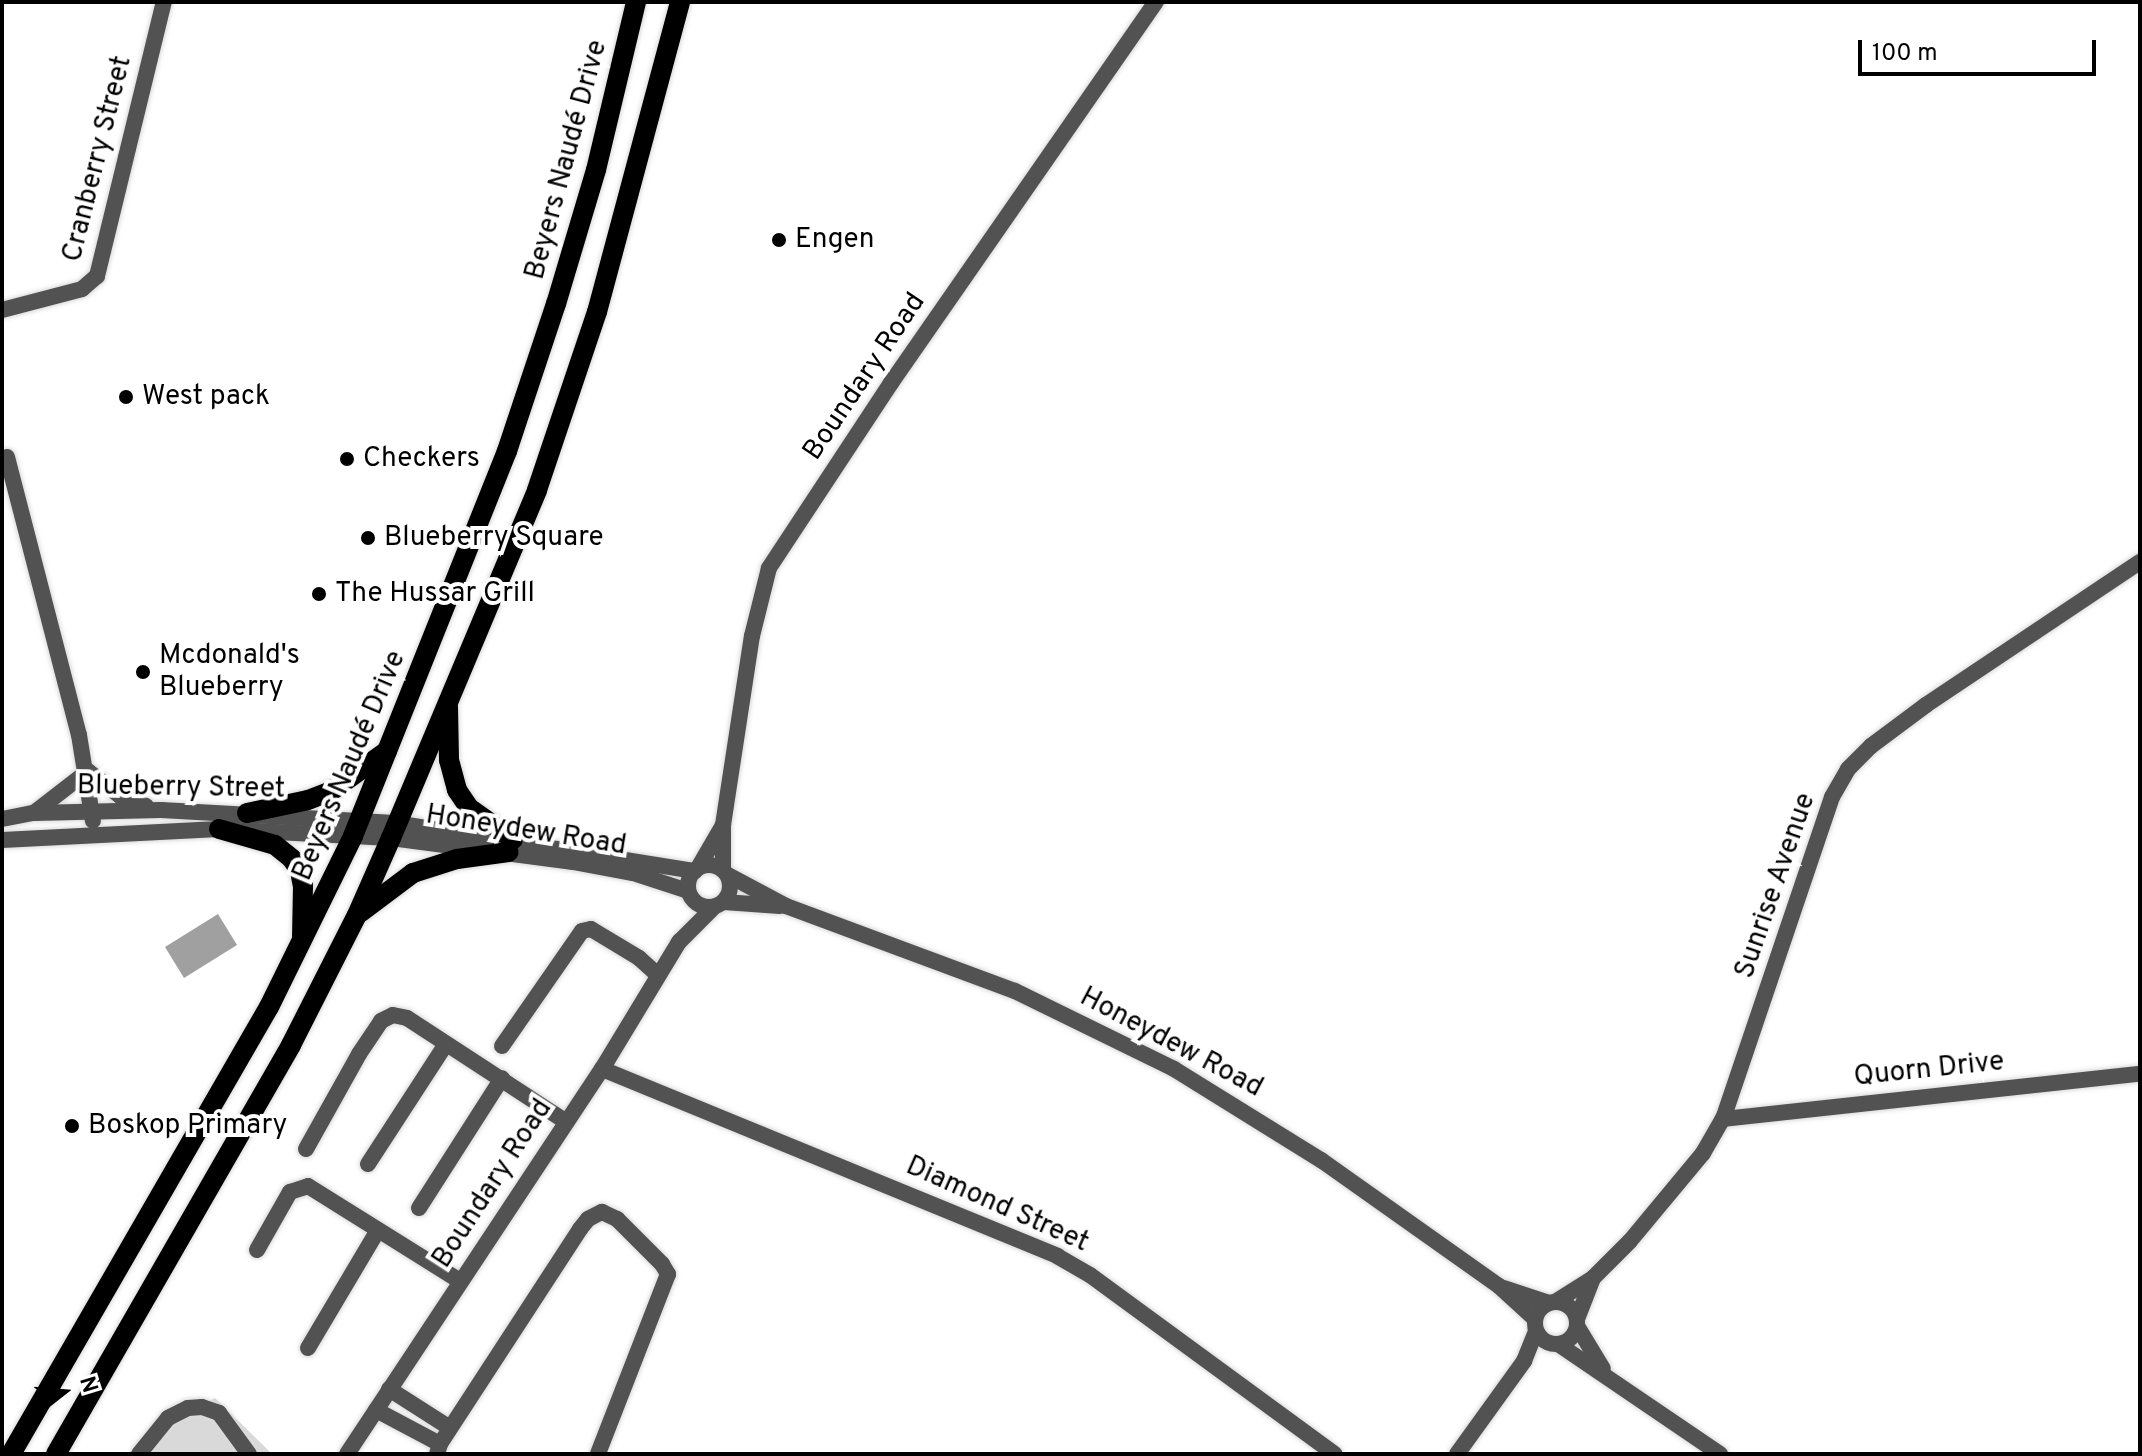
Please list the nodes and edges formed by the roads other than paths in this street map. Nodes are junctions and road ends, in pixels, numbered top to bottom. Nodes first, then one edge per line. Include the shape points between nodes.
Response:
1 (164, 2) edge
2 (636, 2) edge
3 (680, 2) edge
4 (1156, 2) edge
5 (2, 310) edge
6 (7, 457) dead end
7 (2140, 562) edge
8 (448, 699) junction
9 (390, 748) junction
10 (88, 771) junction
11 (161, 810) junction
12 (34, 813) junction
13 (92, 813) junction
14 (247, 813) junction
15 (2, 819) edge
16 (723, 825) junction
17 (219, 829) junction
18 (356, 829) junction
19 (393, 830) junction
20 (94, 834) junction
21 (2, 840) edge
22 (511, 846) junction
23 (696, 869) junction
24 (725, 873) junction
25 (691, 896) junction
26 (719, 905) junction
27 (786, 906) junction
28 (357, 915) junction
29 (679, 942) junction
30 (301, 948) junction
31 (658, 975) junction
32 (446, 1044) junction
33 (502, 1046) dead end
34 (602, 1069) junction
35 (2140, 1074) edge
36 (502, 1078) junction
37 (1723, 1119) junction
38 (565, 1121) junction
39 (306, 1149) dead end
40 (368, 1164) dead end
41 (419, 1208) dead end
42 (378, 1230) junction
43 (257, 1250) dead end
44 (1593, 1278) junction
45 (460, 1281) junction
46 (1499, 1286) junction
47 (1552, 1302) junction
48 (1577, 1323) junction
49 (1535, 1325) junction
50 (1556, 1344) junction
51 (308, 1348) dead end
52 (1524, 1361) junction
53 (1607, 1375) junction
54 (389, 1389) junction
55 (376, 1410) junction
56 (450, 1428) junction
57 (438, 1449) edge
58 (11, 1454) edge
59 (56, 1454) edge
60 (139, 1454) edge
61 (249, 1454) edge
62 (347, 1454) edge
63 (598, 1454) edge
64 (1335, 1454) edge
65 (1457, 1454) edge
66 (1720, 1454) edge

1 - 5 street, Cranberry Street via 97,276 82,289
2 - 9 main road, Beyers Naudé Drive via 596,170 551,319 507,451
3 - 8 main road via 588,338 537,490
4 - 16 street, Boundary Road via 773,560 752,636
6 - 10 street
7 - 37 street, Sunrise Avenue via 1926,705 1848,769 1832,797
8 - 19 main road
8 - 22 main road via 449,760 457,790
9 - 14 main road via 331,791
9 - 18 main road, Beyers Naudé Drive
10 - 11 street via 120,796
10 - 12 street
10 - 13 street
11 - 13 street, Blueberry Street
11 - 14 street, Blueberry Street
12 - 13 street, Blueberry Street
12 - 15 street, Blueberry Street
13 - 20 street
14 - 18 street, Blueberry Street
16 - 23 street, Boundary Road
16 - 24 street, Boundary Road
17 - 18 street, Blueberry Street
17 - 20 street, Blueberry Street
17 - 30 main road via 275,845 300,871 305,897
18 - 19 street, Honeydew Road
18 - 30 main road, Beyers Naudé Drive
19 - 22 street, Honeydew Road
19 - 28 main road
20 - 21 street, Blueberry Street
22 - 23 street, Honeydew Road
22 - 25 street, Honeydew Road via 633,873
22 - 28 main road via 413,873
23 - 24 street via 711,865
23 - 25 street
24 - 26 street via 730,889
24 - 27 street, Honeydew Road
25 - 26 street via 702,907
25 - 29 street, Boundary Road
26 - 27 street, Honeydew Road
26 - 29 street, Boundary Road
27 - 46 street, Honeydew Road via 1015,991 1161,1062 1321,1160
28 - 59 main road via 219,1174
29 - 31 street, Boundary Road
30 - 58 main road, Beyers Naudé Drive
31 - 33 street via 591,929 582,931
31 - 34 street, Boundary Road
32 - 36 street
32 - 39 street via 407,1018 393,1015 381,1021
32 - 40 street
34 - 38 street, Boundary Road
34 - 64 street, Diamond Street via 1057,1256
35 - 37 street, Quorn Drive
36 - 38 street
36 - 41 street
37 - 44 street, Sunrise Avenue via 1662,1204
38 - 45 street, Boundary Road
42 - 43 street via 302,1186 290,1192
42 - 45 street
42 - 51 street
44 - 47 street, Sunrise Avenue
44 - 48 street, Sunrise Avenue
45 - 54 street, Boundary Road
46 - 47 street, Honeydew Road
46 - 49 street, Honeydew Road
47 - 48 street via 1571,1308
47 - 49 street via 1540,1309
48 - 50 street via 1569,1340
48 - 53 street
49 - 50 street
49 - 52 street
50 - 52 street
50 - 53 street
52 - 65 street
53 - 66 street
54 - 55 street, Boundary Road
54 - 56 street
55 - 57 street
55 - 62 street, Boundary Road
56 - 57 street
56 - 63 street via 580,1229 602,1212 617,1219 668,1274
60 - 61 street via 168,1418 202,1407 219,1413

